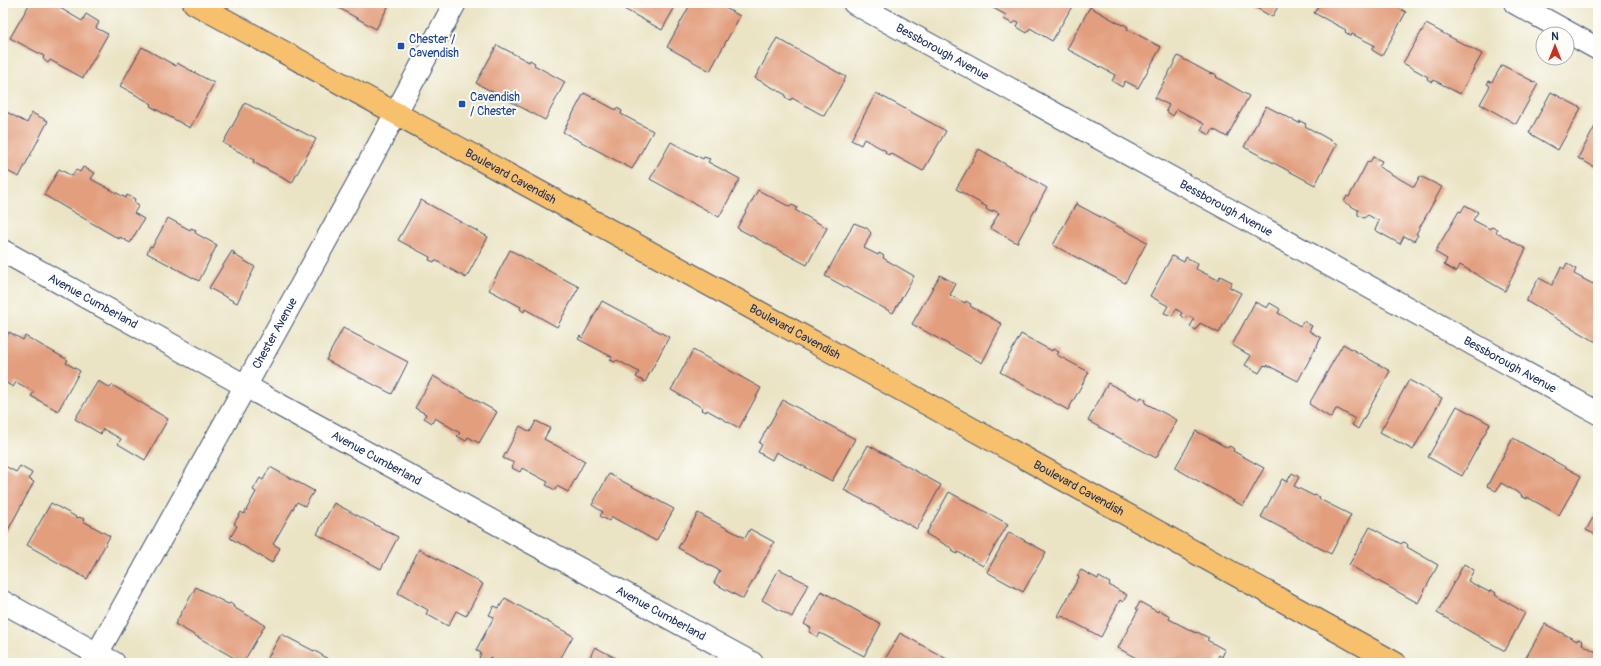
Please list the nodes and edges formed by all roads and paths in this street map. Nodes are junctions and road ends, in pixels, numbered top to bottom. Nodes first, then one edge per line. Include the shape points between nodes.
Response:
1 (194, 3) edge
2 (456, 3) edge
3 (854, 3) edge
4 (1515, 3) edge
5 (1598, 49) edge
6 (396, 114) junction
7 (3, 251) edge
8 (246, 386) junction
9 (1598, 413) edge
10 (3, 602) edge
11 (101, 660) edge
12 (752, 663) edge
13 (1395, 663) edge

1 - 6 main road, Boulevard Cavendish
2 - 6 street, Chester Avenue
3 - 9 street, Bessborough Avenue
4 - 5 street
6 - 8 street, Chester Avenue
6 - 13 main road, Boulevard Cavendish
7 - 8 street, Avenue Cumberland
8 - 11 street, Chester Avenue
8 - 12 street, Avenue Cumberland
10 - 11 street

